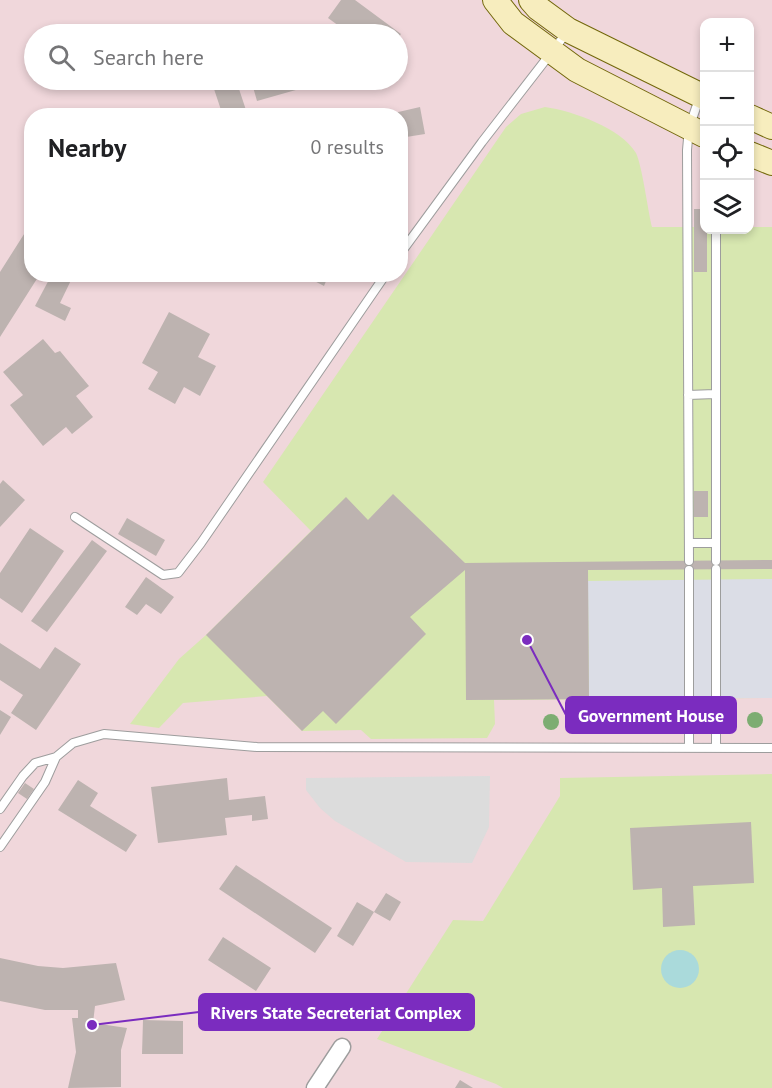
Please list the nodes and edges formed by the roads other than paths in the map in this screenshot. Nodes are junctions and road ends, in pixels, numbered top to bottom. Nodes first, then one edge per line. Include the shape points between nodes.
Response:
1 (495, 0) edge
2 (531, 0) edge
3 (568, 30) junction
4 (552, 53) junction
5 (700, 95) edge
6 (700, 110) edge
7 (754, 119) edge
8 (772, 127) edge
9 (697, 132) edge
10 (754, 156) edge
11 (772, 163) edge
12 (716, 234) edge
13 (408, 243) edge
14 (380, 282) edge
15 (715, 394) junction
16 (688, 395) junction
17 (75, 517) dead end
18 (689, 543) junction
19 (716, 543) junction
20 (689, 748) junction
21 (716, 748) junction
22 (772, 748) edge
23 (56, 757) junction
24 (0, 809) edge
25 (0, 847) edge
26 (342, 1047) dead end
27 (315, 1088) edge

1 - 4 street via 513,23
2 - 3 street
3 - 4 lane
3 - 5 street
4 - 9 street
4 - 13 lane
6 - 9 lane
7 - 8 street
9 - 16 lane via 687,150
10 - 11 street
12 - 15 lane
14 - 17 lane via 178,573 163,575
15 - 16 lane
15 - 19 lane
16 - 18 lane
18 - 19 lane
18 - 20 lane
19 - 21 lane
20 - 21 lane
20 - 23 lane via 257,747 104,734 73,743
21 - 22 lane
23 - 24 lane via 35,763
23 - 25 lane via 45,782
26 - 27 street

